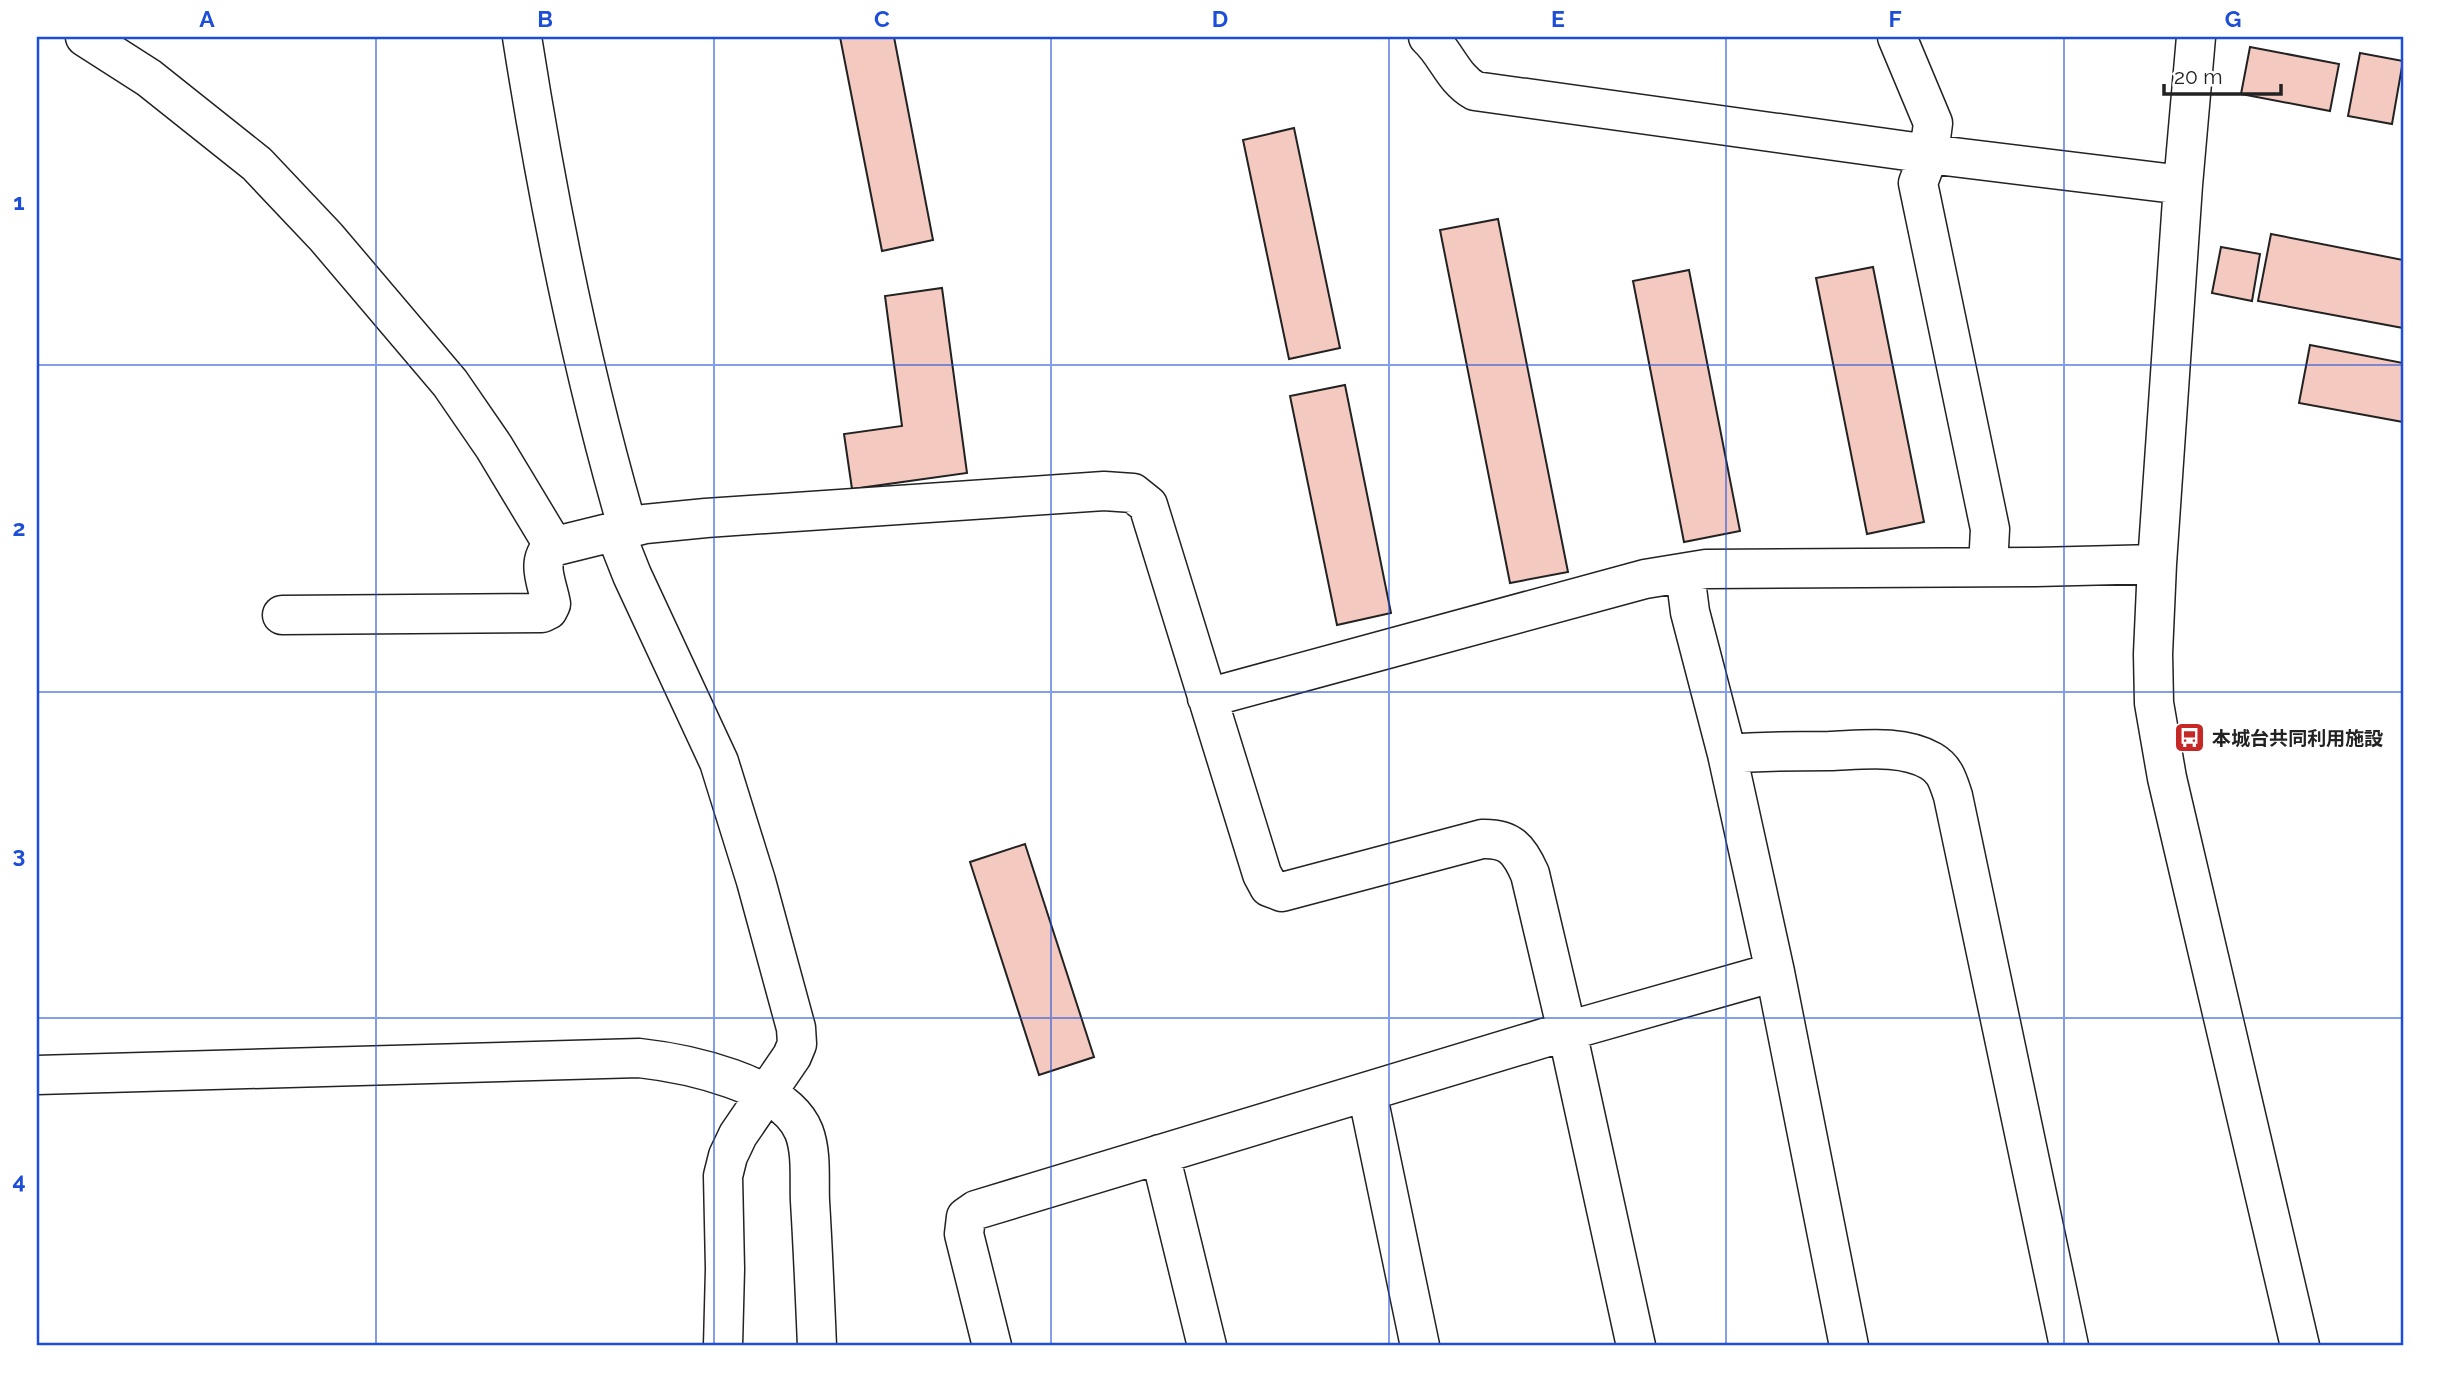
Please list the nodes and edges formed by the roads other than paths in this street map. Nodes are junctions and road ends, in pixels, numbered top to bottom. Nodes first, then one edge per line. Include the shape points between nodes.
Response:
1 (85, 37) edge
2 (522, 37) edge
3 (1428, 37) edge
4 (1897, 37) edge
5 (2196, 37) edge
6 (1929, 154) junction
7 (2183, 185) junction
8 (621, 530) junction
9 (552, 547) junction
10 (2157, 564) junction
11 (1988, 568) junction
12 (1685, 573) junction
13 (282, 615) dead end
14 (1207, 698) junction
15 (1727, 754) junction
16 (1775, 972) junction
17 (1567, 1031) junction
18 (37, 1075) edge
19 (1367, 1092) junction
20 (767, 1095) junction
21 (1160, 1154) junction
22 (723, 1346) edge
23 (817, 1346) edge
24 (992, 1346) edge
25 (1208, 1346) edge
26 (1420, 1346) edge
27 (1636, 1346) edge
28 (1849, 1346) edge
29 (2069, 1346) edge
30 (2301, 1346) edge

1 - 9 street via 149,78 257,164 326,237 450,383 494,447
2 - 8 street via 565,274
3 - 6 street via 1463,84 1475,91
4 - 6 street via 1933,123
5 - 7 street
6 - 7 street
6 - 11 street via 1918,183 1990,529
7 - 10 street
8 - 9 street
8 - 14 street via 706,518 1104,491 1133,494 1148,505
8 - 20 street via 632,575 719,762 796,1028 797,1044
9 - 13 street via 542,564 551,604 542,613
10 - 11 street
10 - 30 street via 2154,703 2167,778
11 - 12 street via 1706,569
12 - 14 street via 1645,579
12 - 15 street via 1690,612
14 - 17 street via 1269,887 1282,892 1482,839 1497,838 1521,855 1530,874
15 - 16 street
15 - 29 street via 1894,750 1933,761 1946,774
16 - 17 street
16 - 28 street
17 - 19 street
17 - 27 street
18 - 20 street via 639,1058 701,1068
19 - 21 street
19 - 26 street
20 - 22 street via 738,1135 723,1176
20 - 23 street via 795,1117 804,1131
21 - 24 street via 975,1210 966,1217 964,1234
21 - 25 street

